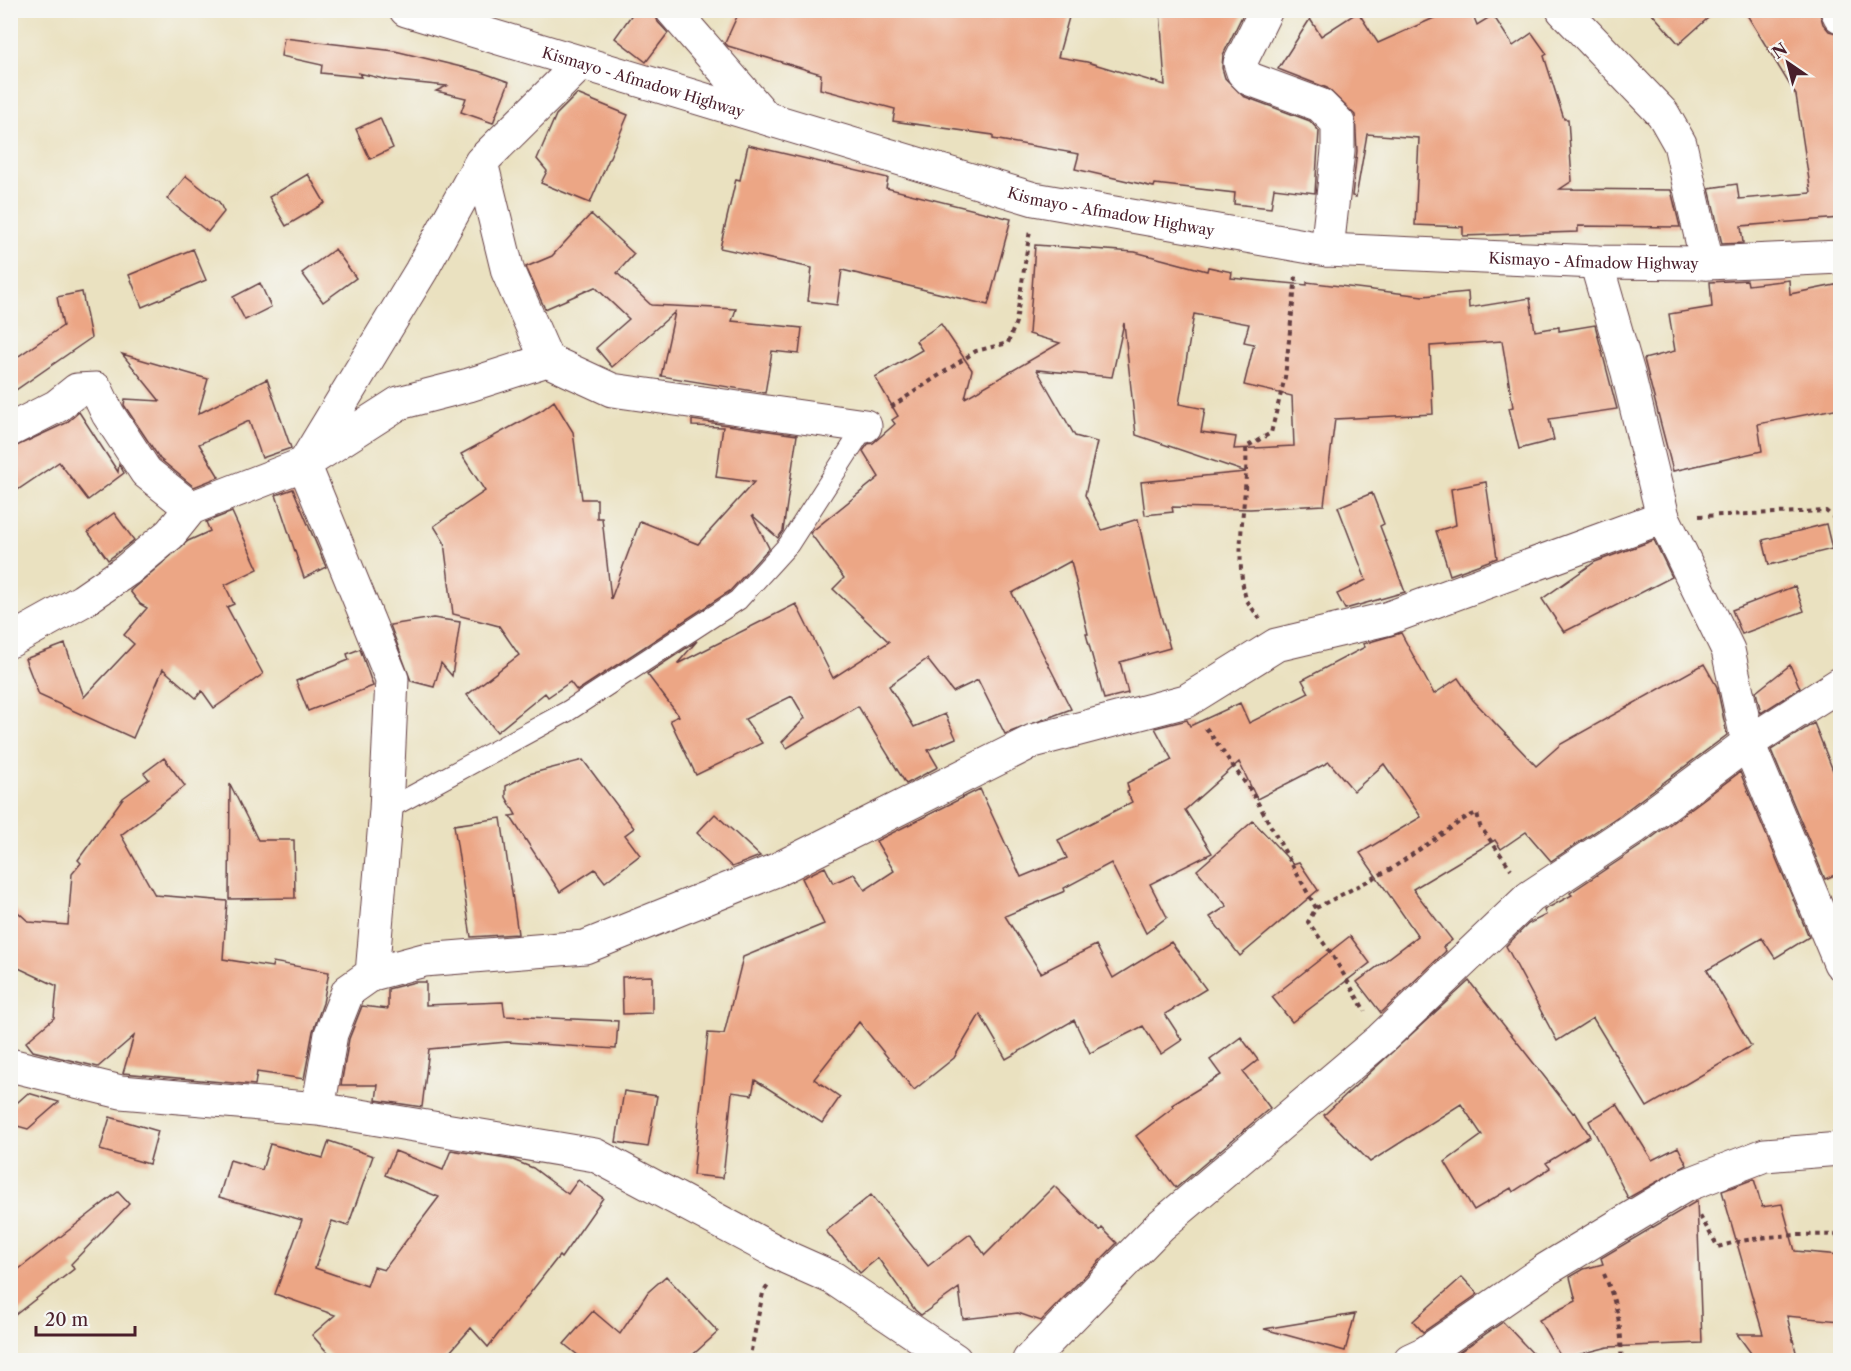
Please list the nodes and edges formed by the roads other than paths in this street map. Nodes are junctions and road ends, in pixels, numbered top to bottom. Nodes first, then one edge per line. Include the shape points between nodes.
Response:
1 (406, 10) edge
2 (672, 10) edge
3 (1266, 10) edge
4 (1563, 10) edge
5 (1837, 10) edge
6 (1840, 16) edge
7 (581, 63) junction
8 (765, 117) junction
9 (481, 162) junction
10 (1314, 248) junction
11 (1840, 257) edge
12 (1596, 262) junction
13 (1707, 262) junction
14 (547, 360) junction
15 (865, 426) joint
16 (10, 430) edge
17 (304, 464) junction
18 (191, 508) junction
19 (1663, 517) junction
20 (10, 641) edge
21 (1840, 684) edge
22 (1748, 743) junction
23 (386, 810) junction
24 (1840, 963) edge
25 (372, 974) junction
26 (10, 1065) edge
27 (318, 1109) junction
28 (1840, 1149) edge
29 (955, 1360) edge
30 (1029, 1360) edge
31 (1410, 1360) edge

1 - 7 street, Kismayo - Afmadow Highway
2 - 8 street
3 - 10 street via 1240,63 1243,72 1250,80 1320,105 1338,123 1338,151
4 - 13 street via 1669,124 1680,144
5 - 6 street
7 - 8 street, Kismayo - Afmadow Highway
7 - 9 street
8 - 10 street, Kismayo - Afmadow Highway via 1034,200
9 - 14 street via 508,272
9 - 17 street via 421,271
10 - 12 street, Kismayo - Afmadow Highway
11 - 13 street, Kismayo - Afmadow Highway
12 - 13 street, Kismayo - Afmadow Highway
12 - 19 street
14 - 15 street via 612,390
14 - 17 street via 399,403
15 - 23 lane via 789,544 738,600 568,711
16 - 18 street via 57,406 77,390 96,389 146,472
17 - 18 street
17 - 23 street via 392,679
18 - 20 street via 170,534 127,570 82,601
19 - 22 street via 1728,650
19 - 25 street via 1386,619 1276,645 1186,701 1033,741 776,870 585,947 424,960
21 - 22 street
22 - 24 street
22 - 30 street via 1631,830 1530,897 1381,1039 1160,1226
23 - 25 street
25 - 27 street via 348,991 331,1034
26 - 27 street via 121,1092
27 - 29 street via 595,1155 833,1278
28 - 31 street via 1765,1155 1684,1186 1546,1269

